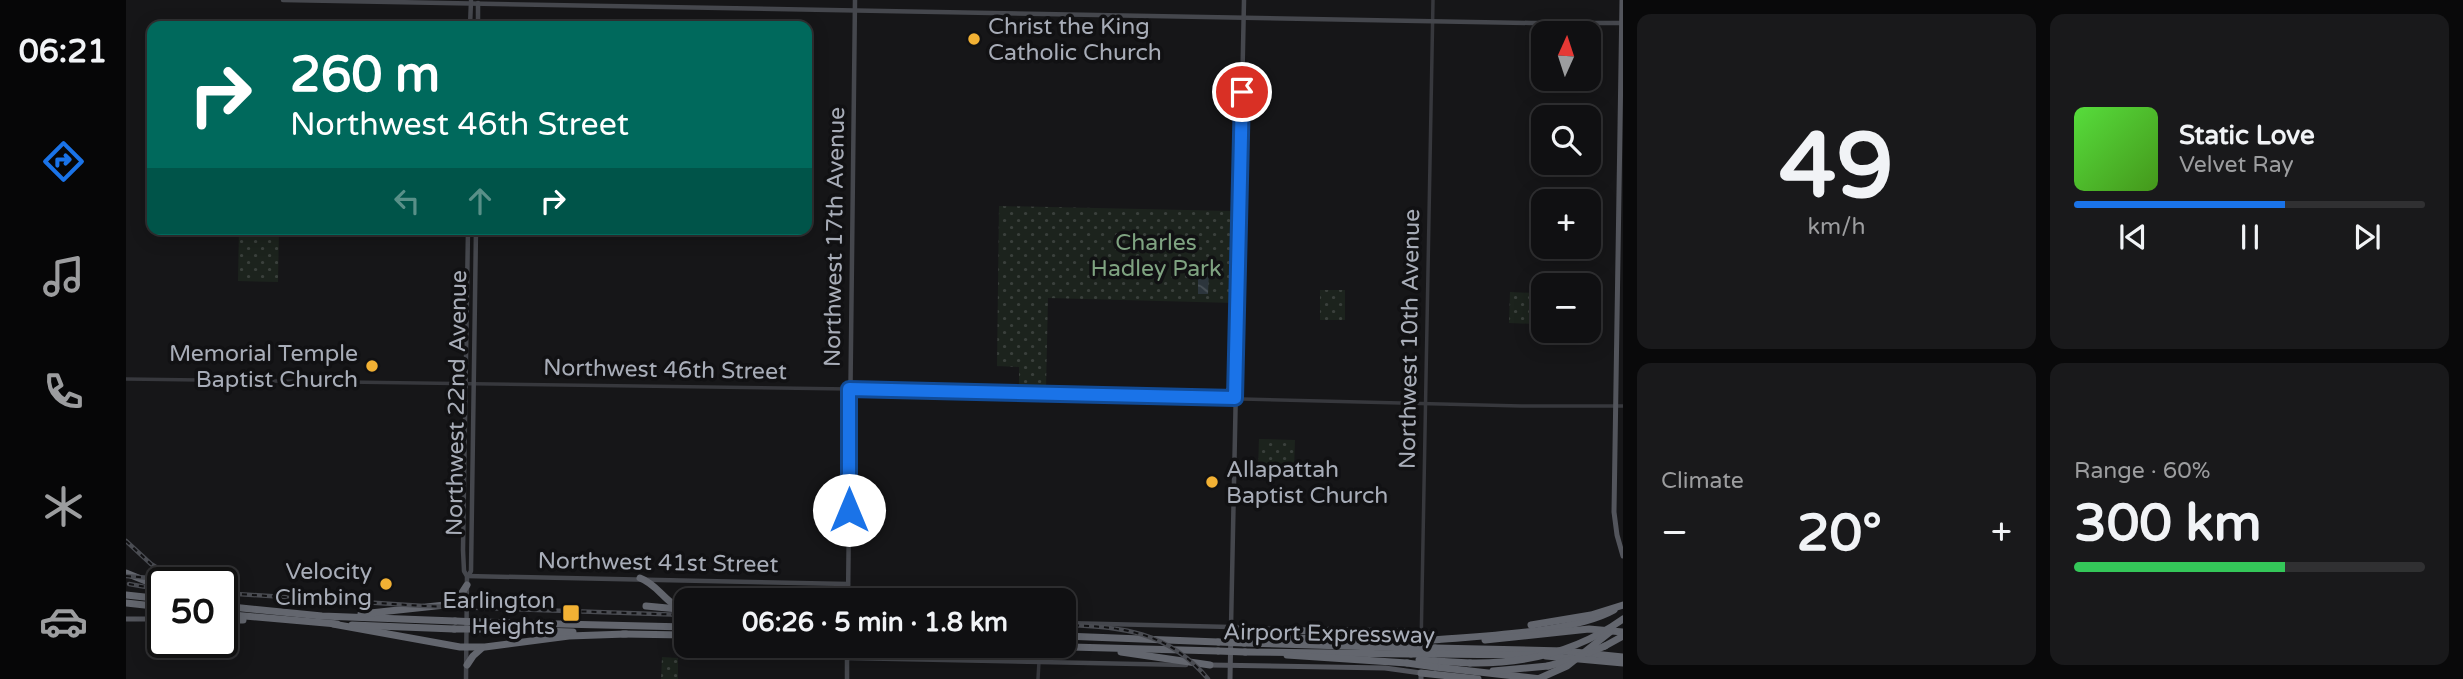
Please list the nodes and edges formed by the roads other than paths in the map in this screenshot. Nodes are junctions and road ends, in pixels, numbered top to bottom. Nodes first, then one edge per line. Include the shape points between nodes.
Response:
1 (283, 0) edge
2 (855, 0) edge
3 (1244, 0) edge
4 (1433, 0) edge
5 (1622, 0) edge
6 (471, 1) edge
7 (478, 1) edge
8 (855, 10) junction
9 (1244, 18) junction
10 (470, 21) edge
11 (478, 21) edge
12 (1432, 21) junction
13 (1622, 23) edge
14 (468, 235) edge
15 (476, 235) edge
16 (126, 379) edge
17 (466, 384) junction
18 (474, 384) junction
19 (849, 389) junction
20 (1235, 398) junction
21 (1425, 404) junction
22 (1615, 406) junction
23 (1623, 406) edge
24 (1623, 556) edge
25 (126, 573) edge
26 (640, 578) junction
27 (467, 580) junction
28 (147, 581) edge
29 (848, 584) junction
30 (848, 588) edge
31 (126, 595) edge
32 (147, 597) edge
33 (126, 603) edge
34 (467, 604) junction
35 (147, 605) edge
36 (446, 605) junction
37 (1623, 605) edge
38 (646, 606) dead end
39 (674, 606) edge
40 (238, 608) edge
41 (674, 609) edge
42 (238, 616) edge
43 (322, 616) junction
44 (126, 619) edge
45 (147, 619) edge
46 (270, 619) junction
47 (238, 620) edge
48 (1623, 621) edge
49 (1076, 623) edge
50 (333, 624) junction
51 (455, 625) junction
52 (479, 626) junction
53 (674, 627) edge
54 (1231, 627) junction
55 (1287, 630) junction
56 (1422, 632) junction
57 (1621, 633) edge
58 (626, 634) junction
59 (674, 635) edge
60 (1076, 635) edge
61 (1398, 635) junction
62 (1262, 643) junction
63 (467, 647) junction
64 (485, 647) junction
65 (1076, 647) edge
66 (1110, 648) junction
67 (1410, 650) junction
68 (1434, 651) junction
69 (1258, 652) junction
70 (1623, 657) edge
71 (847, 658) joint
72 (1039, 661) junction
73 (1623, 663) edge
74 (467, 665) junction
75 (1210, 665) junction
76 (1230, 665) junction
77 (1454, 669) junction
78 (1421, 676) edge
79 (466, 679) edge
80 (847, 679) edge
81 (1038, 679) edge
82 (1230, 679) edge
83 (1478, 679) edge
84 (1539, 679) edge

1 - 6 main road
2 - 8 main road, Northwest 17th Avenue
3 - 9 main road
4 - 12 street, Northwest 10th Avenue
5 - 13 main road
6 - 7 main road
6 - 10 main road
7 - 8 main road
7 - 11 main road
8 - 9 main road
8 - 19 main road, Northwest 17th Avenue
9 - 12 main road
9 - 20 main road
12 - 13 main road
12 - 21 street, Northwest 10th Avenue
13 - 22 main road
14 - 17 main road, Northwest 22nd Avenue
15 - 18 main road, Northwest 22nd Avenue
16 - 17 street, Northwest 46th Street
17 - 18 street, Northwest 46th Street
17 - 27 main road, Northwest 22nd Avenue via 463,550
18 - 19 street, Northwest 46th Street
18 - 27 main road, Northwest 22nd Avenue via 471,570
19 - 20 street, Northwest 46th Street
19 - 29 main road, Northwest 17th Avenue
20 - 21 street, Northwest 46th Street
20 - 54 main road
21 - 22 street, Northwest 46th Street
21 - 56 street, Northwest 10th Avenue
22 - 23 street, Northwest 46th Street
22 - 24 main road via 1614,518
25 - 28 highway
26 - 27 main road, Northwest 41st Street
26 - 29 main road, Northwest 41st Street
26 - 39 highway
27 - 34 main road, Northwest 22nd Avenue
27 - 36 highway via 458,598
29 - 30 main road, Northwest 17th Avenue
31 - 32 highway
33 - 35 highway
34 - 36 highway
34 - 63 main road, Northwest 22nd Avenue
36 - 43 highway
37 - 68 highway, bridge
37 - 68 highway via 1574,624 1481,636
38 - 41 highway
40 - 43 highway
42 - 46 highway
43 - 51 highway
44 - 45 main road
46 - 47 highway
46 - 50 highway
48 - 68 highway, bridge via 1549,654 1508,662 1470,663
48 - 84 highway, bridge via 1567,666
49 - 54 main road
50 - 51 highway
50 - 63 highway
51 - 52 highway, bridge
52 - 53 highway
52 - 58 highway
54 - 55 main road
54 - 76 main road
55 - 56 main road
55 - 61 highway
56 - 78 street, Northwest 10th Avenue
57 - 68 highway via 1589,629
57 - 77 highway, bridge via 1605,646 1548,666
58 - 59 highway
58 - 64 highway
60 - 62 highway, Airport Expressway, bridge
61 - 62 highway
61 - 67 highway
62 - 67 highway, Airport Expressway
63 - 64 highway
63 - 74 main road, Northwest 22nd Avenue
64 - 74 highway
65 - 66 highway, Airport Expressway
66 - 69 highway, Airport Expressway, bridge
66 - 75 highway
67 - 68 highway, bridge
67 - 68 highway, bridge
67 - 68 highway, Airport Expressway, bridge
67 - 69 highway, Airport Expressway
67 - 69 highway via 1381,661
68 - 70 highway, Airport Expressway via 1543,650
68 - 73 highway, Airport Expressway
68 - 77 highway
71 - 72 main road
71 - 80 main road
72 - 75 main road
72 - 81 street
74 - 79 main road, Northwest 22nd Avenue
75 - 76 main road
76 - 78 main road via 1385,668
76 - 82 main road
77 - 84 highway
78 - 83 highway

